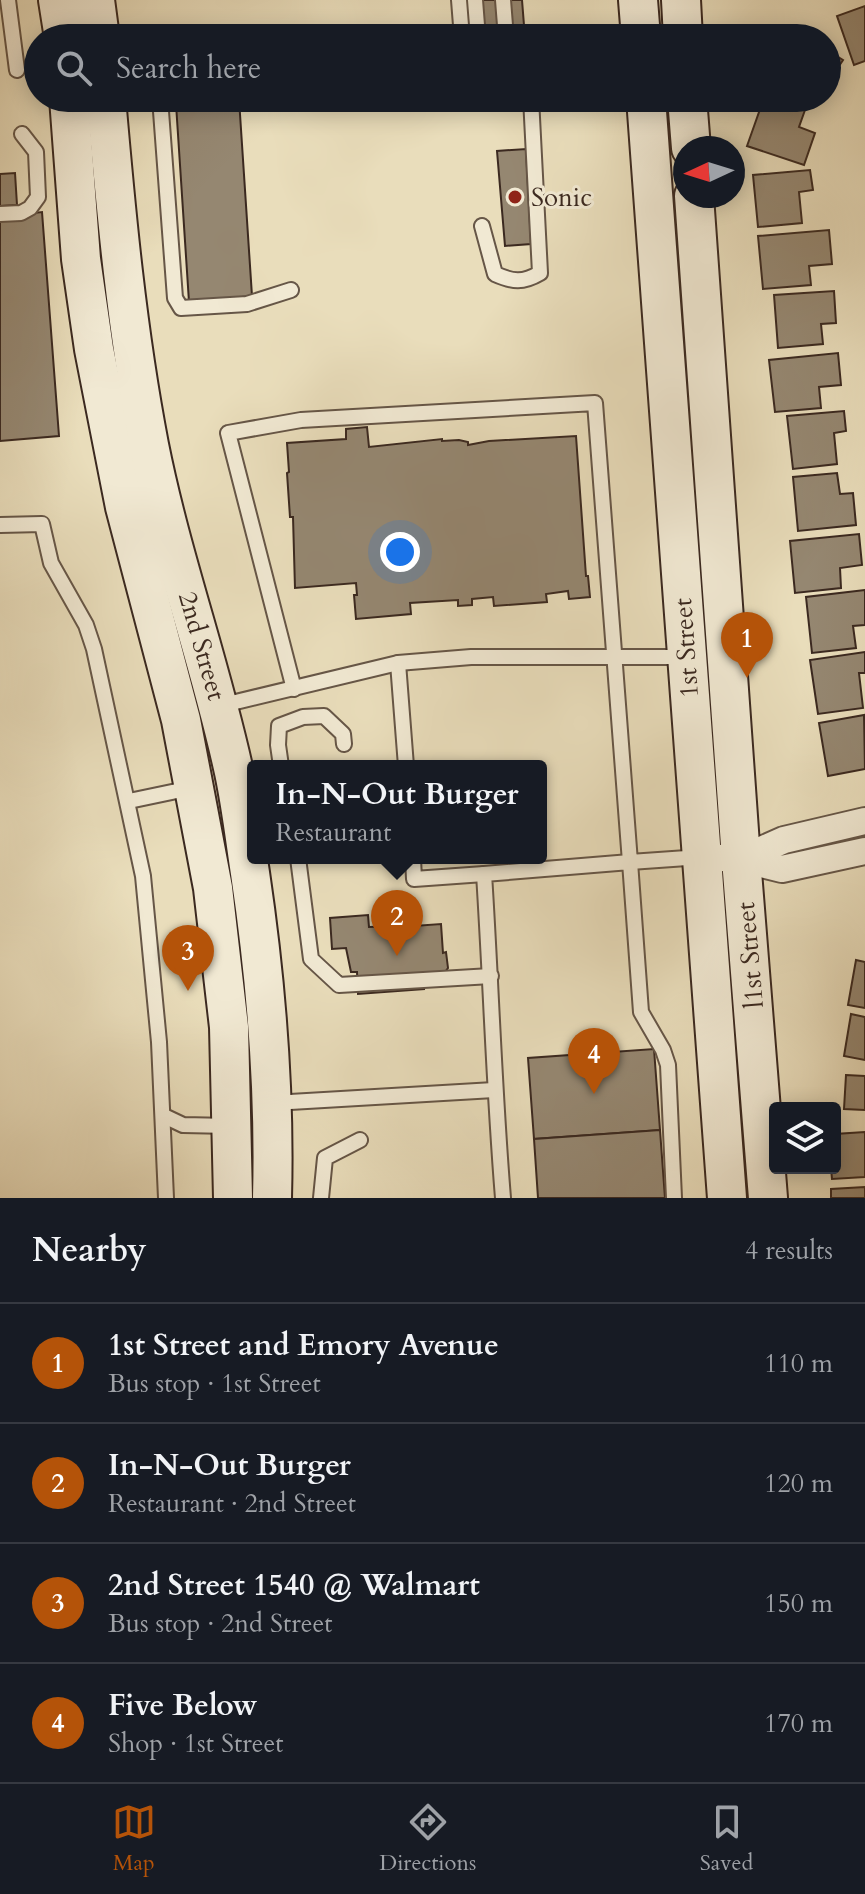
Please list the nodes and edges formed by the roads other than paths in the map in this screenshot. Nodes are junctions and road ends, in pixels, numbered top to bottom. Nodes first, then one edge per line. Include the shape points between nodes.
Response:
1 (8, 0) edge
2 (58, 0) edge
3 (95, 0) edge
4 (459, 0) edge
5 (475, 0) edge
6 (503, 0) edge
7 (638, 0) edge
8 (681, 0) edge
9 (62, 24) edge
10 (98, 24) edge
11 (461, 24) edge
12 (477, 24) edge
13 (505, 24) edge
14 (640, 24) edge
15 (682, 24) edge
16 (17, 70) dead end
17 (70, 112) edge
18 (107, 112) edge
19 (161, 112) edge
20 (532, 112) edge
21 (647, 112) edge
22 (688, 112) edge
23 (22, 134) dead end
24 (690, 136) edge
25 (74, 165) junction
26 (695, 208) edge
27 (0, 214) edge
28 (482, 226) dead end
29 (291, 290) dead end
30 (132, 348) junction
31 (125, 507) junction
32 (0, 525) edge
33 (616, 657) junction
34 (687, 657) junction
35 (398, 663) junction
36 (294, 689) junction
37 (219, 706) junction
38 (344, 744) dead end
39 (280, 760) edge
40 (406, 760) edge
41 (194, 787) junction
42 (129, 801) junction
43 (865, 821) edge
44 (865, 851) edge
45 (247, 854) edge
46 (702, 857) junction
47 (741, 859) junction
48 (630, 862) junction
49 (249, 864) edge
50 (299, 864) edge
51 (413, 864) edge
52 (484, 874) junction
53 (213, 888) junction
54 (491, 976) junction
55 (494, 1090) junction
56 (273, 1103) junction
57 (164, 1116) junction
58 (233, 1127) junction
59 (360, 1140) dead end
60 (166, 1198) edge
61 (233, 1198) edge
62 (272, 1198) edge
63 (321, 1198) edge
64 (503, 1198) edge
65 (674, 1198) edge
66 (727, 1198) edge
67 (768, 1198) edge

1 - 16 lane
2 - 9 street
3 - 10 street
4 - 11 lane
5 - 12 lane
6 - 13 lane
7 - 14 street
8 - 15 street
17 - 25 street, 2nd Street
18 - 30 street, 2nd Street
19 - 29 lane via 175,298 181,308 247,304
20 - 28 lane via 540,273 511,282 495,274
21 - 34 street, 1st Street
22 - 24 street
23 - 27 lane via 36,152 38,197 21,213
25 - 30 street via 94,233 110,347
25 - 31 street, 2nd Street via 94,349
26 - 47 street, 1st Street
30 - 37 street, 2nd Street via 158,483
31 - 37 street via 148,516 155,529 197,687
31 - 41 street, 2nd Street
32 - 42 lane via 42,524 51,563 94,649
33 - 34 lane
33 - 35 lane
33 - 36 lane via 595,403 301,420 228,433
33 - 48 lane
34 - 46 street, 1st Street
35 - 36 lane
35 - 40 lane
36 - 37 lane
37 - 45 street, 2nd Street
38 - 39 lane via 343,734 324,716 303,717 279,726
41 - 42 lane
41 - 53 street, 2nd Street
42 - 57 lane via 152,949
43 - 47 street via 784,840
44 - 47 street via 782,869
46 - 47 street
46 - 48 lane
46 - 66 street, 1st Street
47 - 67 street, l1st Street
48 - 52 lane
48 - 65 lane via 641,1012 663,1050 669,1076
49 - 56 street, 2nd Street
50 - 54 lane via 311,959 339,985
51 - 52 lane via 414,879
52 - 54 lane
53 - 56 street via 242,981 251,1098
53 - 58 street, 2nd Street via 229,1027
54 - 55 lane
55 - 56 lane
55 - 64 lane
56 - 62 street, 2nd Street
57 - 58 lane via 183,1125
57 - 60 lane
58 - 61 street, 2nd Street
59 - 63 lane via 325,1158

